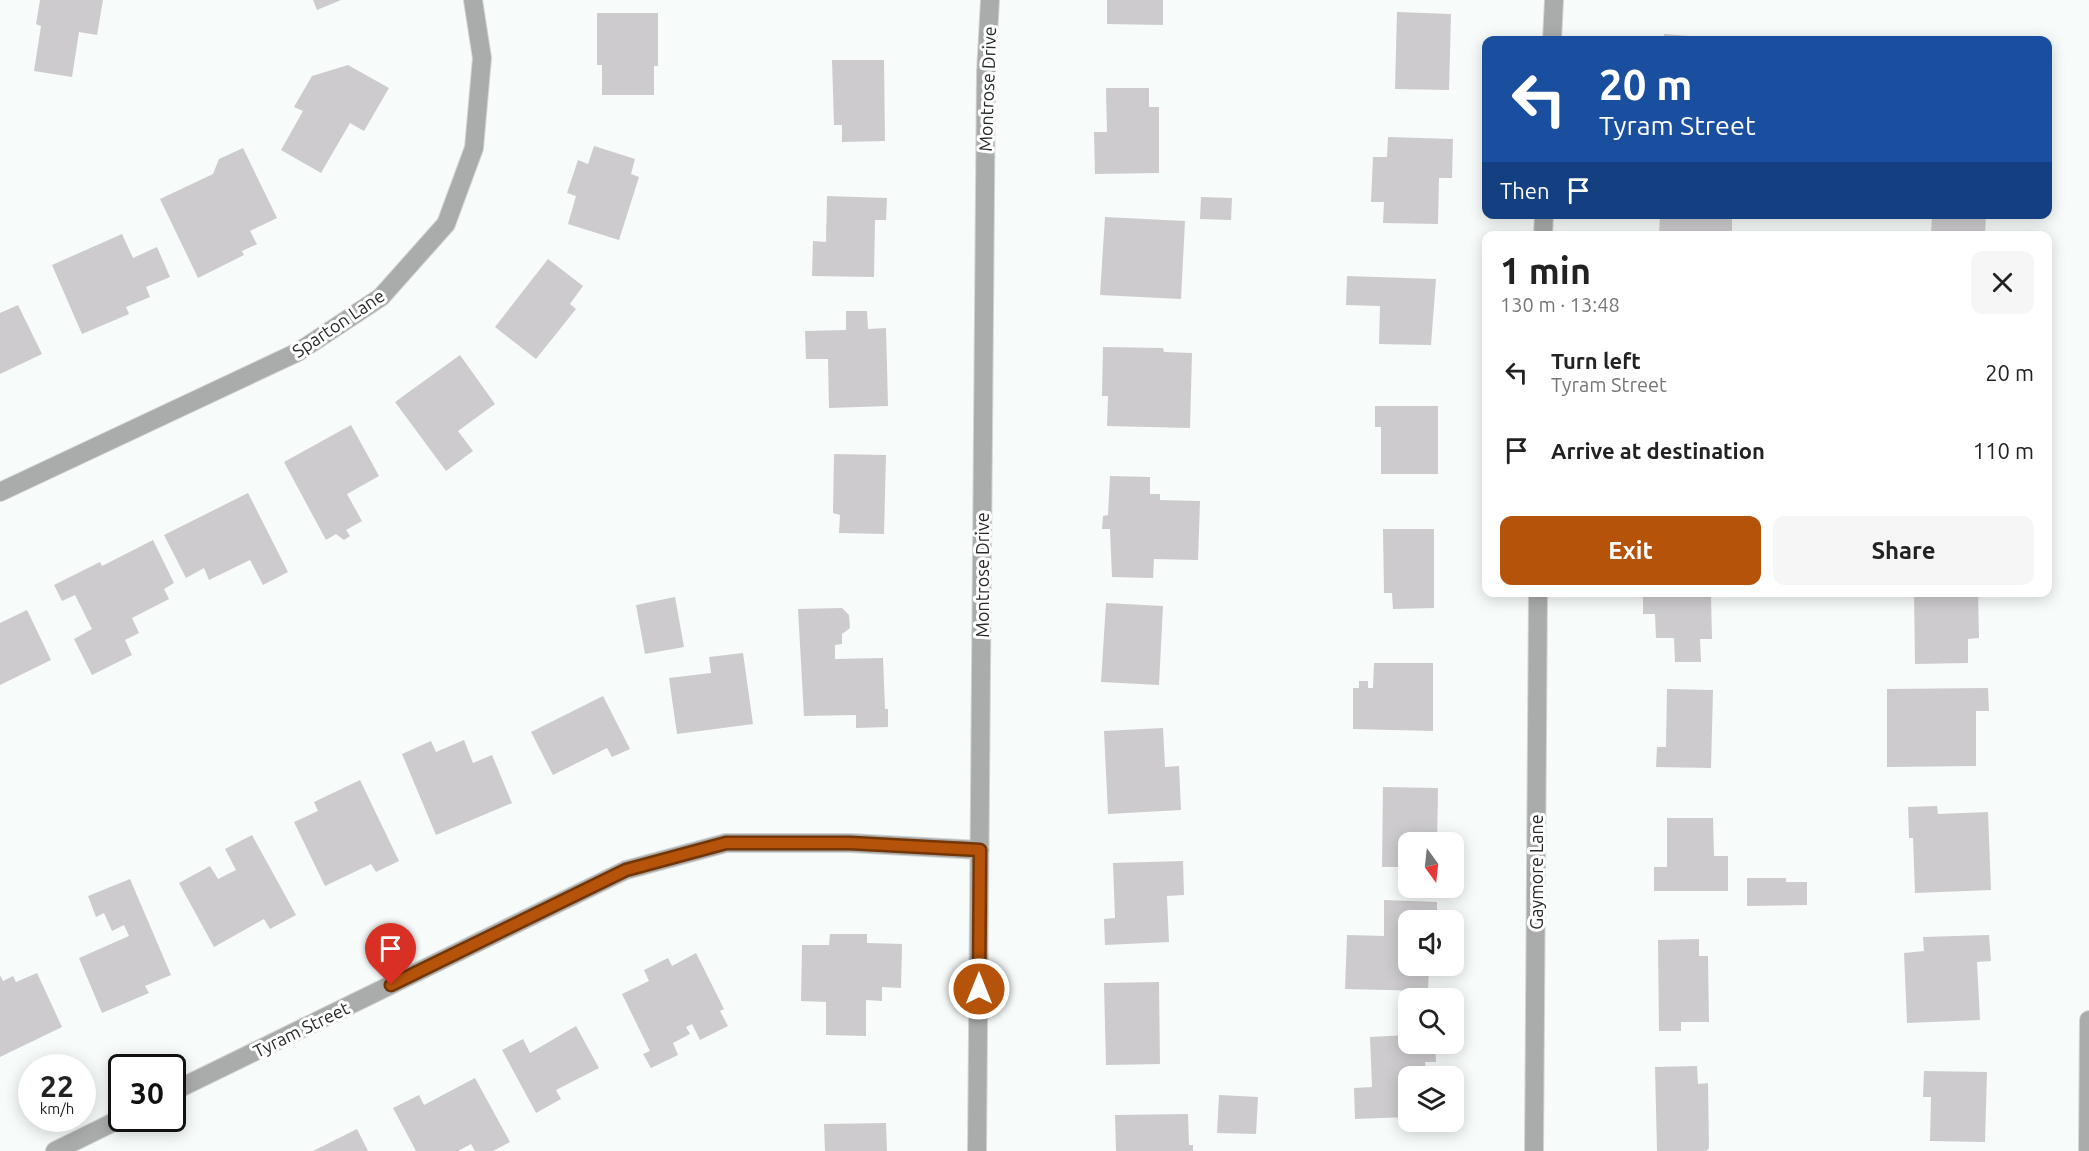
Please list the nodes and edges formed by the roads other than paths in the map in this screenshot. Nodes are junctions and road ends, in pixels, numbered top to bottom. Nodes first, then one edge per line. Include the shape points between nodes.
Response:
1 (473, 0) edge
2 (990, 0) edge
3 (1554, 0) edge
4 (1552, 36) edge
5 (0, 492) edge
6 (1538, 597) edge
7 (980, 850) junction
8 (2089, 1020) edge
9 (186, 1085) edge
10 (108, 1125) edge
11 (55, 1151) edge
12 (978, 1151) edge
13 (1534, 1151) edge
14 (2088, 1151) edge

1 - 5 street, Sparton Lane via 482,58 474,148 446,224 381,297 298,352
2 - 7 street, Montrose Drive via 986,72
3 - 4 street
6 - 13 street, Gaymore Lane
7 - 9 street, Tyram Street via 850,843 726,843 626,870
7 - 12 street, Montrose Drive
8 - 14 street
10 - 11 street

